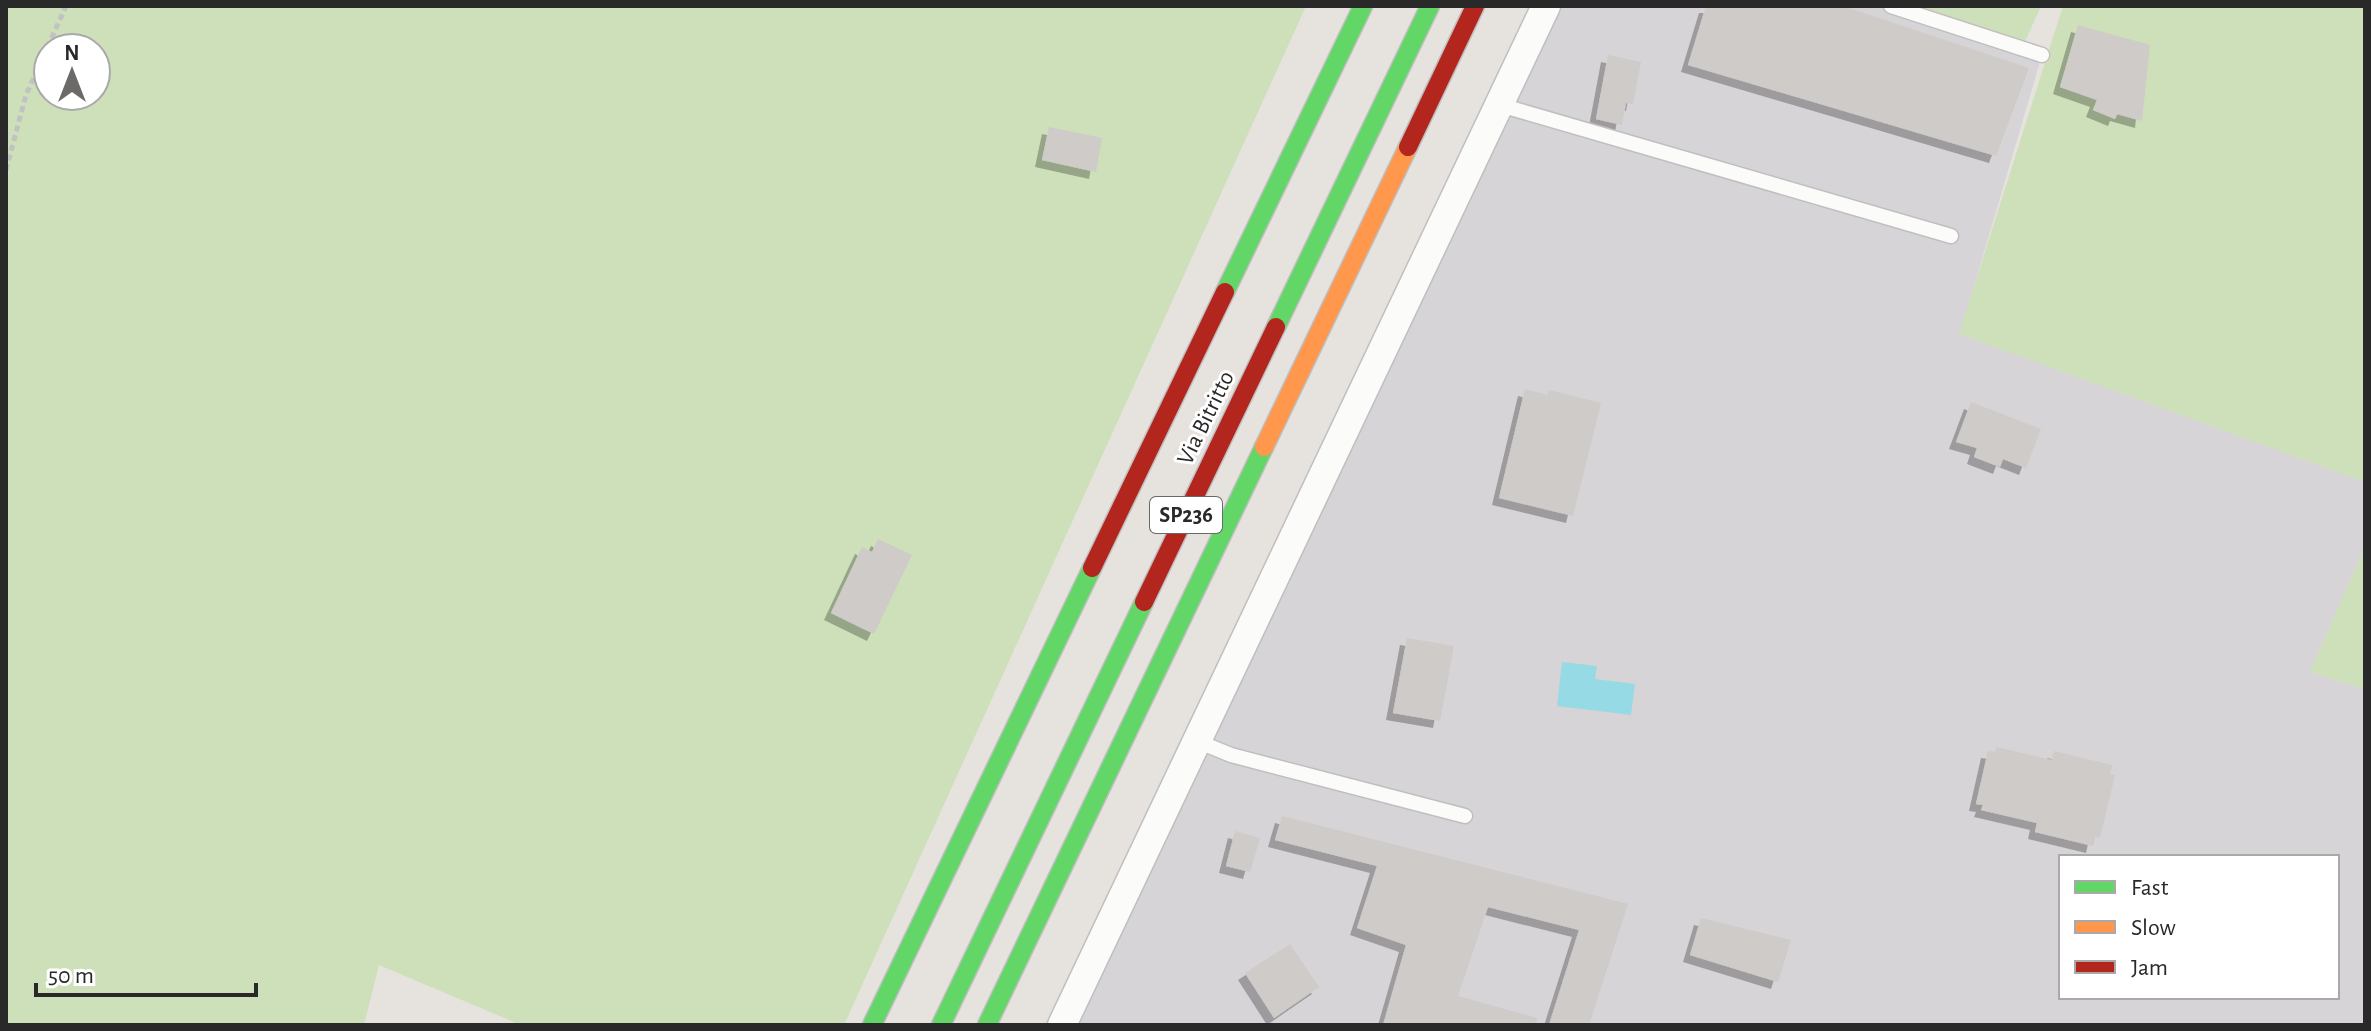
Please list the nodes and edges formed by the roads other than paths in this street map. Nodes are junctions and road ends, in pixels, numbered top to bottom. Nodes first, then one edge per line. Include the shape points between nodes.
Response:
1 (1363, 6) edge
2 (1430, 6) edge
3 (1475, 6) edge
4 (1546, 6) edge
5 (1891, 6) edge
6 (2042, 55) dead end
7 (1500, 105) junction
8 (1951, 236) dead end
9 (1197, 741) junction
10 (1465, 816) dead end
11 (872, 1025) edge
12 (941, 1025) edge
13 (987, 1025) edge
14 (1062, 1025) edge

1 - 11 main road
2 - 12 main road, Via Bitritto / SP236
3 - 13 main road, SP236
4 - 7 street
5 - 6 lane
7 - 8 lane
7 - 9 street
9 - 10 lane via 1231,755
9 - 14 street

